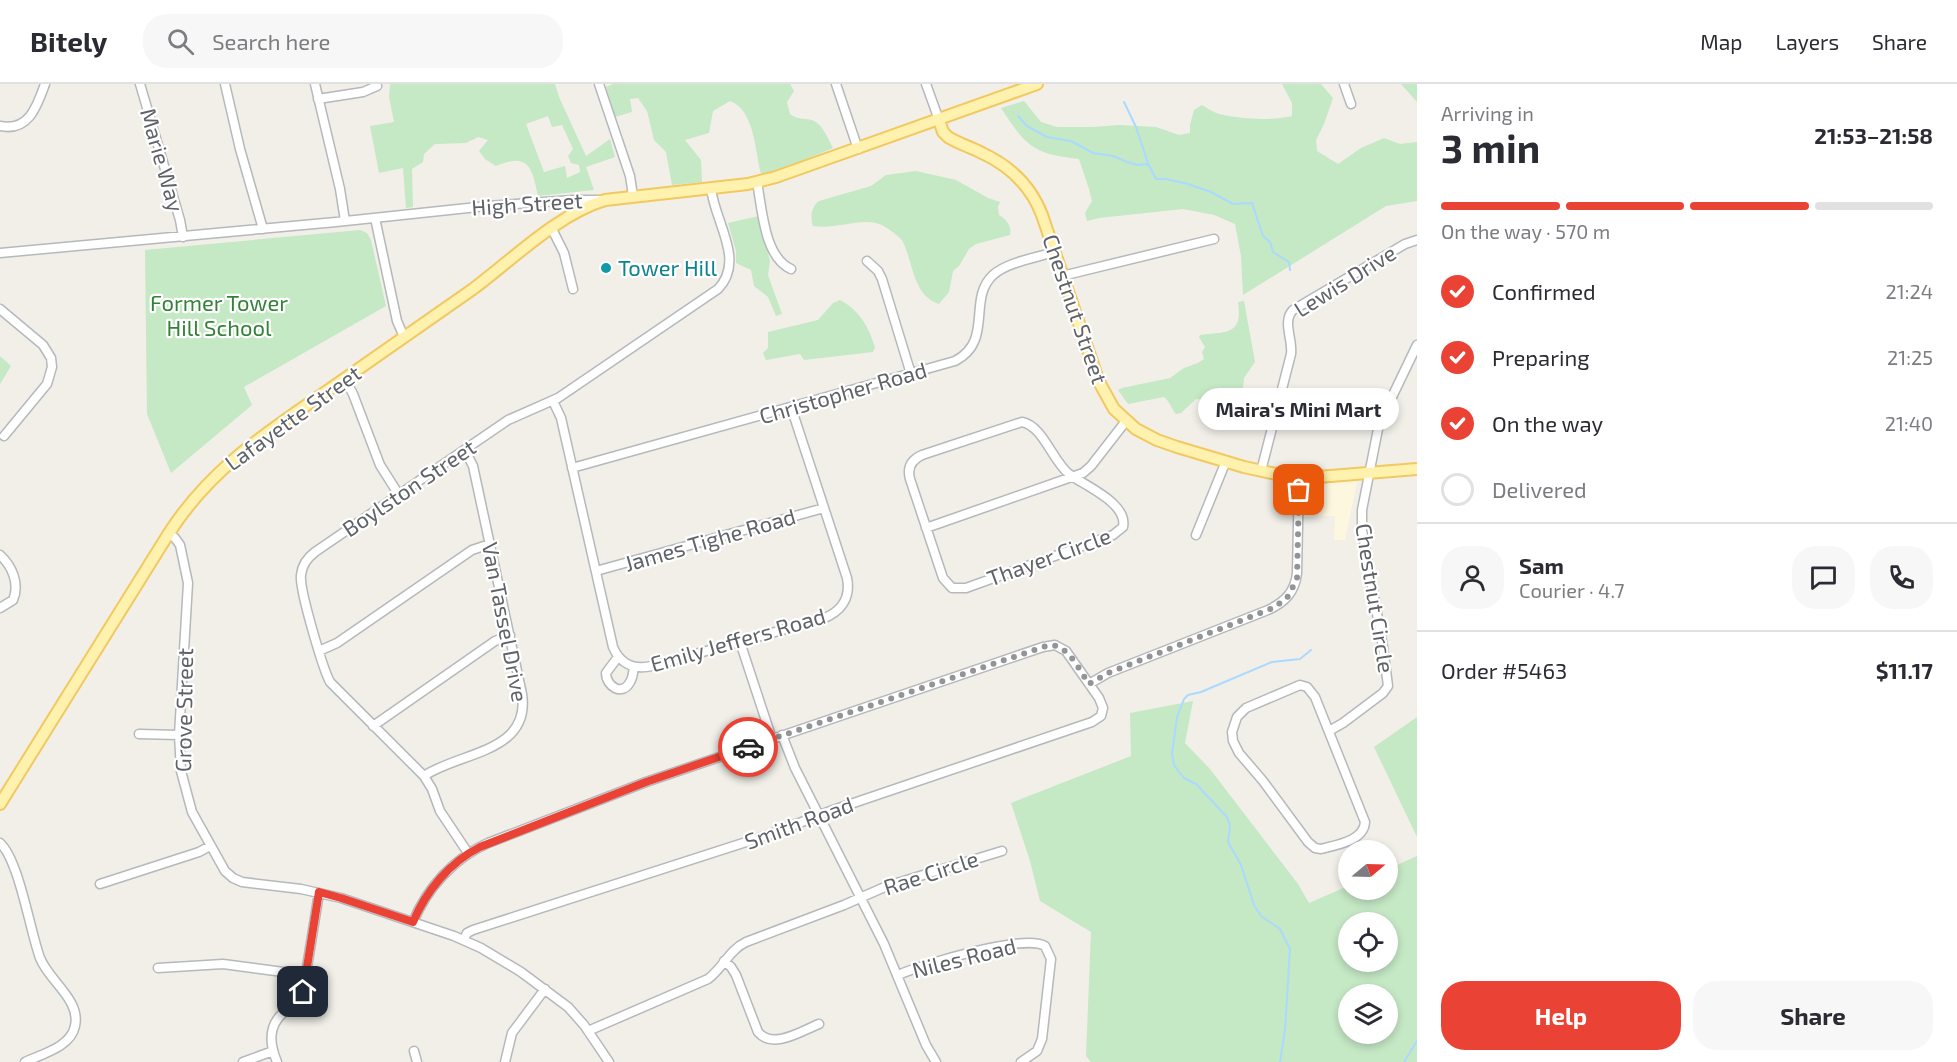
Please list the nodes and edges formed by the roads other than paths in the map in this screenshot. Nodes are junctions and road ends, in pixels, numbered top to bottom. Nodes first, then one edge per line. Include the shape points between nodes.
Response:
1 (45, 84) edge
2 (140, 84) edge
3 (225, 84) edge
4 (315, 84) edge
5 (598, 84) edge
6 (836, 84) edge
7 (926, 84) edge
8 (1037, 84) edge
9 (1344, 84) edge
10 (377, 86) dead end
11 (318, 99) junction
12 (1351, 104) dead end
13 (939, 120) junction
14 (0, 126) edge
15 (858, 149) junction
16 (757, 182) junction
17 (711, 188) junction
18 (633, 196) junction
19 (605, 200) junction
20 (556, 201) junction
21 (375, 218) junction
22 (565, 219) junction
23 (345, 221) junction
24 (263, 229) junction
25 (552, 229) junction
26 (183, 237) junction
27 (1214, 238) dead end
28 (1417, 240) edge
29 (1054, 252) junction
30 (0, 253) edge
31 (867, 261) dead end
32 (790, 269) dead end
33 (1062, 276) junction
34 (573, 290) dead end
35 (0, 309) edge
36 (404, 337) junction
37 (1417, 345) edge
38 (911, 374) junction
39 (345, 379) junction
40 (1281, 395) junction
41 (553, 401) junction
42 (790, 407) junction
43 (1386, 408) junction
44 (1126, 421) junction
45 (3, 436) dead end
46 (465, 450) junction
47 (1226, 461) junction
48 (573, 468) junction
49 (1417, 469) edge
50 (1261, 471) junction
51 (1370, 473) junction
52 (1073, 477) junction
53 (1299, 477) junction
54 (399, 495) junction
55 (824, 508) junction
56 (926, 528) junction
57 (169, 533) junction
58 (1196, 535) dead end
59 (490, 544) junction
60 (0, 555) edge
61 (596, 571) junction
62 (0, 608) edge
63 (510, 635) junction
64 (740, 642) junction
65 (319, 651) junction
66 (618, 657) junction
67 (634, 667) junction
68 (1089, 684) junction
69 (373, 726) junction
70 (1329, 731) junction
71 (139, 734) dead end
72 (179, 735) junction
73 (782, 735) junction
74 (772, 739) junction
75 (424, 776) junction
76 (0, 804) edge
77 (819, 816) junction
78 (0, 843) edge
79 (210, 846) junction
80 (1002, 851) dead end
81 (468, 853) junction
82 (99, 884) dead end
83 (319, 892) junction
84 (861, 898) junction
85 (413, 922) junction
86 (464, 939) junction
87 (724, 962) junction
88 (158, 968) dead end
89 (306, 975) junction
90 (898, 975) junction
91 (545, 989) junction
92 (819, 1024) dead end
93 (588, 1031) junction
94 (273, 1050) junction
95 (414, 1051) dead end
96 (932, 1061) edge
97 (25, 1062) edge
98 (243, 1062) edge
99 (277, 1062) edge
100 (417, 1062) edge
101 (506, 1062) edge
102 (609, 1062) edge
103 (1021, 1062) edge

1 - 14 street via 30,117 14,126
2 - 26 street, Marie Way
3 - 24 street
4 - 11 street
5 - 18 street
6 - 15 street
7 - 13 street
8 - 13 main road, High Street
9 - 12 street
10 - 11 street
11 - 23 street
13 - 15 main road, High Street
13 - 29 main road, Chestnut Street via 950,138 1000,163 1025,185 1038,205
15 - 16 main road, High Street
16 - 17 main road, High Street
16 - 32 street via 774,255
17 - 18 main road, High Street
17 - 41 street, Boylston Street via 730,259 721,286
18 - 19 main road, High Street
19 - 20 street, High Street
19 - 22 main road, Lafayette Street
20 - 21 street, High Street
20 - 22 street
21 - 23 street, High Street
21 - 36 street via 397,321
22 - 25 main road, Lafayette Street
23 - 24 street, High Street
24 - 26 street, High Street
25 - 34 street via 564,253
25 - 36 main road, Lafayette Street
26 - 30 street, High Street
27 - 33 street
28 - 40 street, Lewis Drive via 1290,312 1287,320 1292,354
29 - 33 main road, Chestnut Street
29 - 38 street, Christopher Road via 995,273 984,288 972,348 955,361
31 - 38 street via 882,279
33 - 44 main road, Chestnut Street via 1099,382 1111,405
35 - 45 street via 43,345 52,367 47,384
36 - 39 main road, Lafayette Street
37 - 43 street
38 - 42 street, Christopher Road
39 - 54 street via 380,465
39 - 57 main road, Lafayette Street via 231,461
40 - 43 street
40 - 50 street, Lewis Drive
41 - 46 street, Boylston Street via 513,417
41 - 48 street, Emily Jeffers Road
42 - 48 street, Christopher Road
42 - 55 street, Emily Jeffers Road
43 - 51 street via 1377,430
44 - 47 main road, Chestnut Street via 1157,440
44 - 52 street via 1088,469
46 - 54 street, Boylston Street
46 - 59 street, Van Tassel Drive via 472,462
47 - 50 main road, Chestnut Street
47 - 58 street
48 - 61 street, Emily Jeffers Road
49 - 51 main road, Chestnut Street
50 - 53 main road, Chestnut Street
51 - 53 main road, Chestnut Street
51 - 70 street, Chestnut Circle via 1362,525 1388,683 1383,693
52 - 56 street
52 - 56 street, Thayer Circle via 1060,466 1036,430 1025,423 922,455 914,460 909,472
52 - 56 street, Thayer Circle via 1120,510 1122,530 959,589 945,581
53 - 68 street via 1297,573 1287,598 1268,610
54 - 65 street, Boylston Street via 304,563 302,585
55 - 61 street, James Tighe Road
55 - 64 street, Emily Jeffers Road via 848,582 844,603 827,617
57 - 72 street, Grove Street via 180,545 188,583
57 - 76 main road, Lafayette Street
59 - 63 street, Van Tassel Drive
59 - 65 street via 476,548 337,643
60 - 62 street via 10,566 16,590 13,600
61 - 66 street, Emily Jeffers Road
63 - 69 street via 495,641
63 - 75 street, Van Tassel Drive via 523,703 515,729 498,745
64 - 67 street, Emily Jeffers Road via 652,666
64 - 74 street
65 - 69 street, Boylston Street via 330,682
66 - 67 street, Emily Jeffers Road
66 - 67 street via 607,671 612,687 628,686
68 - 73 street via 1066,651 1049,645
68 - 77 street, Smith Road via 1102,708 1099,718 1092,722
69 - 75 street, Boylston Street
70 - 70 street via 1365,826 1357,837 1318,849 1308,842 1239,753 1232,732 1235,720 1246,708 1300,685 1312,691
71 - 72 street
72 - 79 street, Grove Street via 184,788
73 - 74 street
73 - 77 street, Niles Road
74 - 81 street via 633,787
75 - 81 street, Boylston Street via 440,811
77 - 84 street, Niles Road
77 - 86 street, Smith Road via 473,930
78 - 97 street via 11,858 42,963 76,1016 74,1030 66,1041
79 - 82 street
79 - 83 street, Grove Street via 237,880
80 - 84 street, Rae Circle via 887,886
81 - 85 street via 438,883
83 - 85 street, Grove Street
83 - 89 street
84 - 87 street, Rae Circle via 742,944
84 - 90 street, Niles Road
85 - 86 street, Grove Street
86 - 91 street, Grove Street
87 - 92 street via 736,975 758,1032 765,1038 779,1039
87 - 93 street, Rae Circle via 699,984
88 - 89 street via 223,964
89 - 94 street via 301,996 275,1023
90 - 96 street, Niles Road
90 - 103 street, Niles Road via 1000,946 1035,942 1045,946 1051,959 1041,1043 1035,1053
91 - 93 street, Grove Street
91 - 101 street via 512,1033
93 - 102 street, Grove Street
94 - 98 street
94 - 99 street
95 - 100 street

